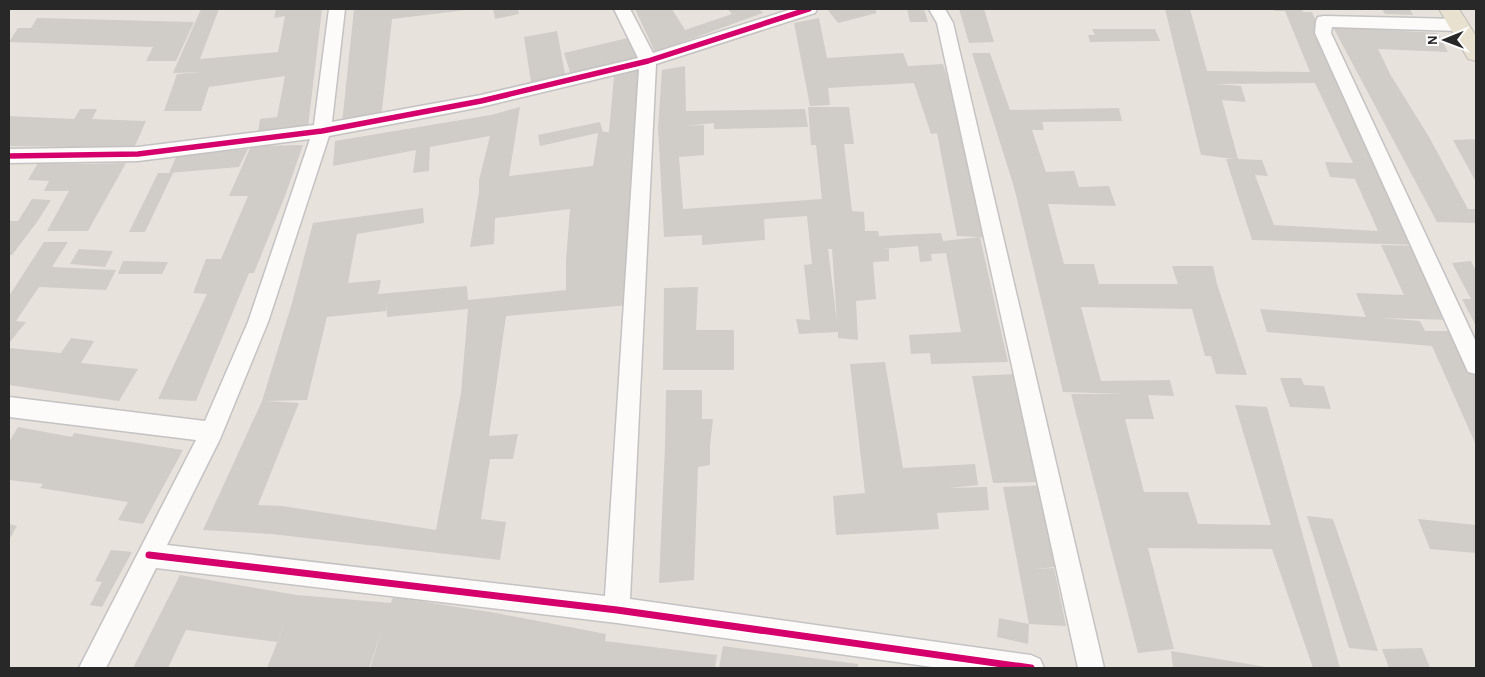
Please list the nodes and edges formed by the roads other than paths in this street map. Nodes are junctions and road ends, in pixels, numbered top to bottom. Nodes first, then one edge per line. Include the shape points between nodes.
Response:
1 (337, 9) edge
2 (622, 9) edge
3 (809, 9) edge
4 (937, 9) edge
5 (1454, 17) edge
6 (1475, 51) edge
7 (648, 61) junction
8 (322, 131) junction
9 (9, 156) edge
10 (1476, 365) edge
11 (9, 407) edge
12 (212, 432) junction
13 (149, 555) junction
14 (618, 610) junction
15 (92, 668) edge
16 (1031, 668) edge
17 (1091, 668) edge

1 - 8 street
2 - 7 street
3 - 7 street
4 - 17 street via 948,33
5 - 6 main road
5 - 10 street via 1324,21 1323,33
7 - 8 street via 482,101
7 - 14 street
8 - 9 street via 138,154
8 - 12 street via 258,322
11 - 12 street
12 - 13 street
13 - 14 street
13 - 15 street
14 - 16 street

